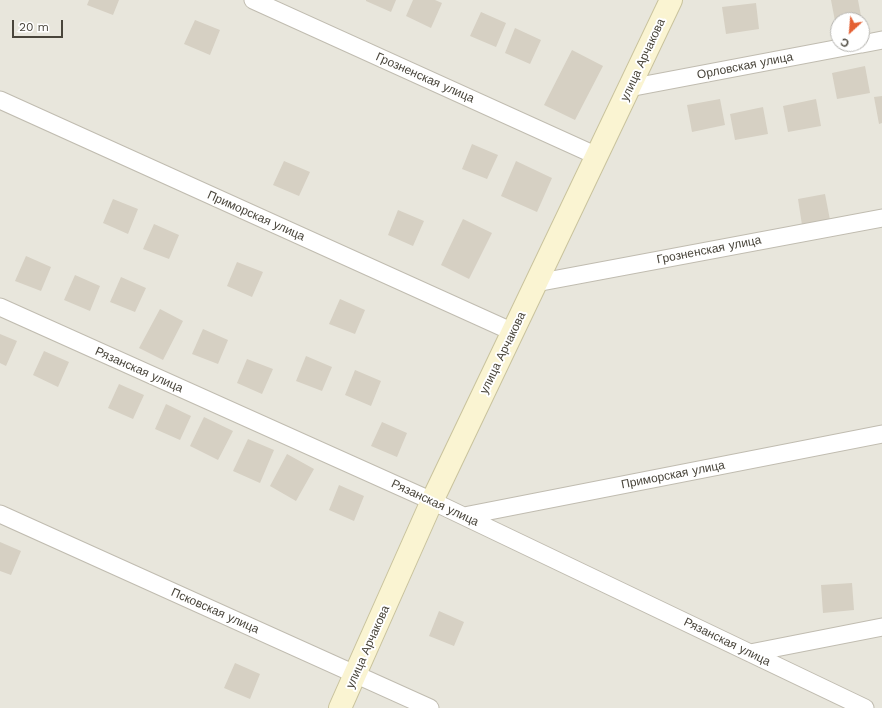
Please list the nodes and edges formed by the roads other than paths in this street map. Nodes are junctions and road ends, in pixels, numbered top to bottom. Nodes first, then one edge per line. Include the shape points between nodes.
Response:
1 (253, 0) edge
2 (671, 0) edge
3 (882, 40) edge
4 (870, 42) edge
5 (830, 50) edge
6 (629, 88) junction
7 (0, 100) edge
8 (597, 156) junction
9 (882, 218) edge
10 (536, 282) junction
11 (0, 307) edge
12 (513, 332) junction
13 (882, 434) edge
14 (432, 501) junction
15 (0, 514) edge
16 (464, 516) junction
17 (882, 627) edge
18 (750, 653) junction
19 (356, 674) junction
20 (846, 704) edge
21 (340, 708) edge
22 (430, 708) edge
23 (865, 708) edge

1 - 8 street, Грозненская улица
2 - 6 street, улица Арчакова
3 - 4 street, Орловская улица
5 - 6 street, Орловская улица
6 - 8 street, улица Арчакова
7 - 12 street, Приморская улица
8 - 10 street, улица Арчакова
9 - 10 street, Грозненская улица
10 - 12 street, улица Арчакова
11 - 14 street, Рязанская улица
12 - 14 street, улица Арчакова
13 - 16 street, Приморская улица
14 - 16 street, Рязанская улица
14 - 19 street, улица Арчакова
15 - 19 street, Псковская улица
16 - 18 street, Рязанская улица
17 - 18 street
18 - 20 street, Рязанская улица
19 - 21 street, улица Арчакова
19 - 22 street, Псковская улица
20 - 23 street, Рязанская улица

